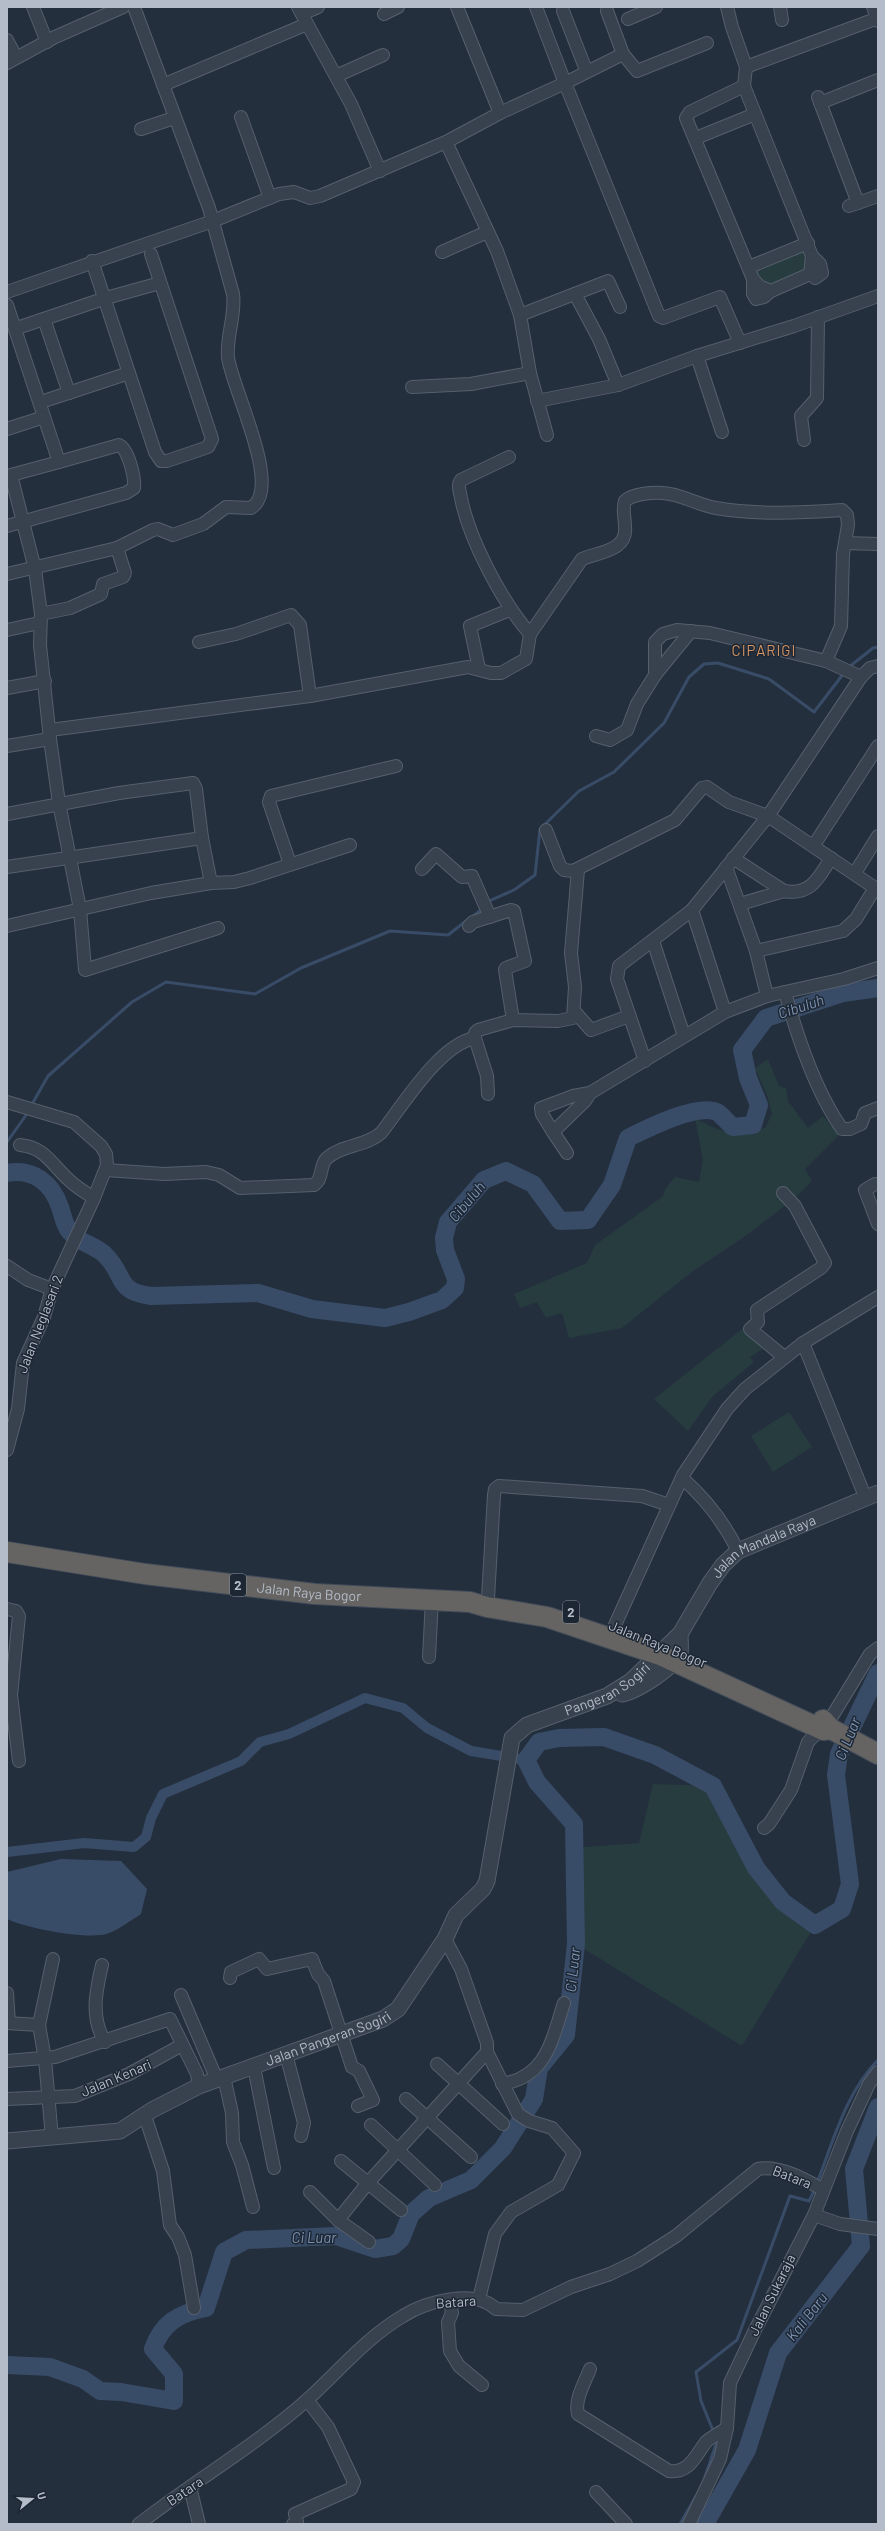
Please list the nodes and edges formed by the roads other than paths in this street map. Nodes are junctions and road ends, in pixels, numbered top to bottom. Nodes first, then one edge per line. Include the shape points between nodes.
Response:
1 (33, 7) edge
2 (123, 7) edge
3 (134, 7) edge
4 (318, 7) edge
5 (398, 7) edge
6 (457, 7) edge
7 (536, 7) edge
8 (656, 7) edge
9 (728, 7) edge
10 (780, 7) edge
11 (873, 7) edge
12 (563, 11) dead end
13 (607, 11) dead end
14 (384, 14) dead end
15 (302, 15) edge
16 (628, 19) dead end
17 (878, 19) edge
18 (782, 20) dead end
19 (7, 40) edge
20 (47, 42) junction
21 (707, 43) dead end
22 (623, 54) junction
23 (383, 55) dead end
24 (12, 60) edge
25 (746, 67) junction
26 (586, 70) junction
27 (336, 76) junction
28 (878, 80) edge
29 (565, 83) junction
30 (163, 85) junction
31 (744, 86) junction
32 (500, 113) junction
33 (755, 114) junction
34 (241, 117) dead end
35 (174, 118) junction
36 (141, 129) dead end
37 (696, 138) junction
38 (446, 142) junction
39 (380, 171) junction
40 (878, 196) edge
41 (270, 198) junction
42 (213, 221) junction
43 (487, 232) junction
44 (808, 243) junction
45 (442, 252) dead end
46 (151, 254) dead end
47 (92, 262) junction
48 (751, 273) junction
49 (160, 283) junction
50 (7, 292) edge
51 (575, 294) junction
52 (878, 296) edge
53 (106, 298) junction
54 (7, 305) edge
55 (620, 307) dead end
56 (520, 315) junction
57 (818, 317) junction
58 (44, 319) junction
59 (20, 327) dead end
60 (740, 343) junction
61 (697, 356) junction
62 (129, 373) junction
63 (530, 373) junction
64 (618, 385) junction
65 (412, 387) dead end
66 (69, 393) junction
67 (47, 400) dead end
68 (537, 402) junction
69 (44, 417) junction
70 (7, 429) edge
71 (722, 432) dead end
72 (547, 435) dead end
73 (804, 440) dead end
74 (509, 457) dead end
75 (59, 462) junction
76 (9, 475) edge
77 (24, 520) junction
78 (7, 526) edge
79 (845, 543) junction
80 (878, 544) edge
81 (117, 548) junction
82 (35, 568) junction
83 (7, 574) edge
84 (507, 611) dead end
85 (40, 618) junction
86 (7, 630) edge
87 (691, 631) junction
88 (530, 634) junction
89 (199, 642) dead end
90 (826, 661) junction
91 (878, 666) edge
92 (479, 669) junction
93 (655, 675) junction
94 (856, 675) junction
95 (45, 680) junction
96 (7, 688) edge
97 (310, 696) junction
98 (50, 734) junction
99 (596, 736) dead end
100 (7, 746) edge
101 (878, 746) edge
102 (396, 766) dead end
103 (59, 803) junction
104 (7, 814) edge
105 (768, 816) junction
106 (546, 830) dead end
107 (878, 836) edge
108 (202, 838) junction
109 (350, 845) dead end
110 (814, 845) junction
111 (68, 857) junction
112 (832, 858) junction
113 (730, 863) junction
114 (290, 864) junction
115 (7, 867) edge
116 (422, 869) dead end
117 (578, 870) junction
118 (855, 873) junction
119 (211, 883) junction
120 (876, 889) edge
121 (784, 891) junction
122 (740, 904) junction
123 (80, 909) junction
124 (692, 910) junction
125 (490, 917) junction
126 (7, 926) edge
127 (469, 926) dead end
128 (218, 928) dead end
129 (653, 941) junction
130 (756, 951) junction
131 (878, 968) edge
132 (767, 996) junction
133 (787, 998) junction
134 (575, 1012) junction
135 (725, 1012) junction
136 (629, 1016) junction
137 (513, 1020) junction
138 (684, 1036) junction
139 (475, 1038) junction
140 (646, 1061) junction
141 (590, 1093) junction
142 (488, 1094) dead end
143 (12, 1103) edge
144 (878, 1108) edge
145 (553, 1132) junction
146 (20, 1145) dead end
147 (567, 1153) dead end
148 (106, 1170) junction
149 (875, 1184) dead end
150 (783, 1193) dead end
151 (94, 1198) junction
152 (878, 1224) edge
153 (7, 1266) edge
154 (52, 1289) junction
155 (878, 1297) edge
156 (802, 1344) junction
157 (784, 1357) junction
158 (7, 1450) edge
159 (682, 1478) junction
160 (872, 1496) edge
161 (669, 1505) junction
162 (738, 1551) junction
163 (7, 1552) edge
164 (432, 1599) junction
165 (479, 1600) junction
166 (7, 1609) edge
167 (615, 1625) junction
168 (878, 1648) edge
169 (672, 1650) junction
170 (429, 1658) dead end
171 (9, 1695) edge
172 (828, 1728) junction
173 (878, 1754) edge
174 (19, 1761) dead end
175 (506, 1774) joint
176 (764, 1828) dead end
177 (445, 1939) junction
178 (53, 1959) dead end
179 (102, 1965) dead end
180 (230, 1978) dead end
181 (7, 1993) edge
182 (181, 1995) dead end
183 (564, 2003) dead end
184 (8, 2023) edge
185 (39, 2025) junction
186 (340, 2033) junction
187 (105, 2042) junction
188 (182, 2045) junction
189 (487, 2052) junction
190 (286, 2054) junction
191 (45, 2059) junction
192 (7, 2061) edge
193 (437, 2064) dead end
194 (254, 2067) junction
195 (878, 2072) edge
196 (221, 2078) junction
197 (458, 2084) junction
198 (502, 2084) junction
199 (199, 2086) junction
200 (46, 2096) junction
201 (7, 2099) edge
202 (406, 2099) dead end
203 (358, 2106) dead end
204 (145, 2116) junction
205 (427, 2117) junction
206 (503, 2124) dead end
207 (371, 2125) dead end
208 (302, 2136) dead end
209 (52, 2138) junction
210 (7, 2140) edge
211 (398, 2152) junction
212 (471, 2157) dead end
213 (341, 2161) dead end
214 (274, 2168) dead end
215 (367, 2184) junction
216 (435, 2185) dead end
217 (817, 2186) junction
218 (310, 2192) dead end
219 (253, 2207) dead end
220 (401, 2210) dead end
221 (814, 2215) junction
222 (338, 2220) junction
223 (873, 2229) edge
224 (369, 2242) dead end
225 (479, 2299) junction
226 (450, 2300) junction
227 (194, 2308) dead end
228 (590, 2369) dead end
229 (482, 2385) dead end
230 (307, 2400) junction
231 (723, 2431) junction
232 (190, 2487) junction
233 (596, 2492) dead end
234 (139, 2524) edge
235 (199, 2524) edge
236 (293, 2524) edge
237 (626, 2524) edge
238 (689, 2524) edge

1 - 20 street
2 - 20 street
3 - 30 street
4 - 15 street
5 - 14 street
6 - 32 street
7 - 29 street
8 - 16 street
9 - 25 street
10 - 18 street
11 - 17 street
12 - 26 street
13 - 22 street
15 - 27 street
15 - 30 street
17 - 25 street
19 - 24 street
20 - 24 street
21 - 22 street via 637,70
22 - 26 street
23 - 27 street
25 - 31 street
26 - 29 street
27 - 39 street
28 - 40 street via 819,100 853,204
29 - 32 street
29 - 60 street via 659,316 663,318 720,297
30 - 35 street
31 - 33 street
31 - 37 street via 688,114 687,121
32 - 38 street
33 - 37 street
33 - 44 street
34 - 41 street
35 - 36 street
35 - 42 street
37 - 48 street
38 - 39 street
38 - 43 street
39 - 41 street via 315,198 294,192
41 - 42 street
42 - 47 street
42 - 81 street via 233,294 234,308 228,357 257,444 261,480 256,503 251,508 226,508 203,524 173,535 158,529 146,531
43 - 45 street
43 - 56 street via 497,251
44 - 48 street
44 - 48 street via 812,256 811,273 771,291 758,286
46 - 49 street
47 - 50 street
47 - 53 street
49 - 53 street
49 - 62 street via 211,436 210,444 184,456 161,461 155,452
51 - 55 street via 608,281
51 - 56 street
51 - 64 street via 601,343
52 - 57 street
53 - 58 street
53 - 62 street
54 - 69 street
56 - 63 street
57 - 60 street
57 - 73 street via 817,398 801,416
58 - 59 street
58 - 66 street
60 - 61 street
61 - 64 street
61 - 71 street
62 - 66 street
63 - 65 street via 471,384
63 - 68 street
64 - 68 street
66 - 67 street
68 - 72 street
69 - 70 street
69 - 75 street
74 - 88 street via 461,480 459,486 465,521 479,551 518,621
75 - 76 street
75 - 77 street via 119,445 124,448 128,458 134,488 126,493
76 - 77 street
77 - 78 street
77 - 82 street
79 - 80 street
79 - 88 street via 848,525 847,515 842,510 808,513 757,512 710,507 663,493 628,498 623,505 626,529 623,538 606,553 582,559
79 - 90 street via 842,554 840,626
81 - 82 street
81 - 85 street via 125,572 123,577 103,584 101,594
82 - 83 street
82 - 85 street
84 - 92 street via 470,626
85 - 86 street
85 - 95 street
87 - 90 street
87 - 93 street
87 - 93 street via 677,630 663,634 655,642
88 - 92 street via 529,653 524,662 501,673
89 - 97 street via 236,634 292,614 300,625
90 - 94 street
91 - 94 street
92 - 97 street via 462,668
93 - 99 street via 637,704 627,730 610,740
94 - 105 street
95 - 96 street
95 - 98 street
97 - 98 street
98 - 100 street
98 - 103 street
101 - 110 street
102 - 114 street via 271,796 269,802
103 - 104 street
103 - 108 street via 193,783
103 - 111 street
105 - 110 street
105 - 113 street
105 - 117 street via 729,802 707,787 702,788 675,820
106 - 117 street via 560,866 564,870
107 - 118 street
108 - 111 street
108 - 119 street
109 - 114 street
110 - 112 street
111 - 115 street
111 - 123 street
112 - 118 street
112 - 121 street via 808,890
113 - 121 street
113 - 122 street
113 - 124 street
114 - 119 street via 234,882
116 - 125 street via 436,854 462,877 472,876
117 - 134 street via 571,953
118 - 120 street
119 - 123 street
120 - 130 street via 856,919 843,931
121 - 122 street
122 - 130 street
123 - 126 street
123 - 128 street via 85,970
124 - 129 street
124 - 135 street
125 - 127 street via 473,922
125 - 137 street via 511,910 514,912 525,961 505,970
129 - 136 street via 619,966 617,972
129 - 138 street
130 - 132 street
131 - 133 street
132 - 133 street
132 - 135 street
133 - 144 street via 812,1069 834,1118 842,1129 861,1124 865,1113
134 - 136 street via 591,1030
134 - 137 street via 570,1020
135 - 138 street
136 - 140 street
137 - 139 street via 482,1028 474,1033
138 - 140 street
139 - 142 street via 486,1076
139 - 148 street via 460,1042 436,1064 373,1140 347,1147 327,1158 320,1179 314,1185 240,1188 219,1175 206,1172 164,1174
140 - 141 street
141 - 145 street
141 - 145 street via 573,1096 541,1108
143 - 148 street via 74,1122 88,1133 106,1154
145 - 147 street
146 - 151 street via 47,1154 70,1182
148 - 151 street, Jalan Neglasari 2
149 - 152 street via 865,1190
150 - 157 street via 794,1206 825,1263 757,1310 758,1322 750,1329
151 - 154 street, Jalan Neglasari 2
153 - 154 street via 32,1282
154 - 158 street, Jalan Neglasari 2 via 44,1318 23,1364 18,1409
155 - 156 street
156 - 157 street
156 - 160 street
157 - 159 street via 745,1389 727,1409
159 - 161 street
159 - 162 street via 713,1508 729,1531
160 - 162 street, Jalan Mandala Raya
161 - 165 street via 642,1496 499,1486 494,1495
161 - 167 street
162 - 169 street, Jalan Mandala Raya via 723,1565 710,1583
163 - 164 highway, Jalan Raya Bogor / 2 via 202,1581 315,1594
164 - 165 highway, Jalan Raya Bogor / 2
164 - 170 street
165 - 167 highway, Jalan Raya Bogor / 2 via 557,1608
165 - 169 highway, Jalan Raya Bogor / 2 via 487,1607 547,1617
166 - 171 street via 16,1611 19,1616
167 - 169 highway, Jalan Raya Bogor / 2
168 - 172 street via 870,1654
169 - 172 highway, Jalan Raya Bogor / 2 via 766,1690
169 - 175 street, Pangeran Sogiri via 610,1696 527,1725 512,1738
171 - 174 street
172 - 173 highway, 2
172 - 176 street via 808,1742 791,1790
175 - 177 street, Jalan Pangeran Sogiri via 486,1881 483,1889 456,1916
177 - 186 street, Jalan Pangeran Sogiri via 398,2009 383,2018
177 - 189 street via 461,1969 487,2043
178 - 185 street
179 - 187 street via 96,1989 95,2019
180 - 186 street via 231,1972 259,1959 267,1969 312,1959 324,1981
181 - 184 street
182 - 196 street
183 - 198 street via 542,2061 523,2078
184 - 185 street
185 - 191 street
186 - 190 street, Jalan Pangeran Sogiri
186 - 203 street via 352,2067 359,2071 373,2100
187 - 188 street via 170,2019
187 - 191 street
188 - 199 street via 197,2074
188 - 200 street, Jalan Kenari via 149,2065 94,2090 75,2096
189 - 197 street
189 - 198 street
190 - 194 street, Jalan Pangeran Sogiri
190 - 208 street via 304,2123
191 - 192 street
191 - 200 street
193 - 197 street
194 - 196 street, Jalan Pangeran Sogiri
194 - 214 street
195 - 217 street, Jalan Sukaraja via 869,2084
196 - 199 street, Jalan Pangeran Sogiri
196 - 219 street via 232,2113 233,2142 242,2164
197 - 205 street
197 - 206 street
198 - 225 street via 518,2114 529,2121 552,2128 573,2150 575,2156 558,2185 507,2216 495,2234
199 - 204 street, Jalan Pangeran Sogiri
200 - 201 street, Jalan Kenari
200 - 209 street
202 - 205 street
204 - 209 street, Jalan Pangeran Sogiri via 120,2132
204 - 227 street via 162,2166 170,2226 178,2237 185,2256
205 - 211 street
205 - 212 street
207 - 211 street
209 - 210 street, Jalan Pangeran Sogiri
211 - 215 street
211 - 216 street
213 - 215 street
215 - 220 street
215 - 222 street
217 - 221 street, Jalan Sukaraja
217 - 225 street, Batara via 780,2170 767,2167 758,2170 662,2247 610,2274 571,2287 523,2310 496,2309 488,2301
218 - 222 street
221 - 223 street via 840,2224
221 - 231 street, Jalan Sukaraja via 730,2383
222 - 224 street
225 - 226 street, Batara
226 - 229 street via 450,2351 459,2366
226 - 230 street, Batara via 433,2301 402,2316 349,2358
228 - 231 street via 576,2408 578,2414 669,2471 678,2472 686,2468 707,2441
230 - 232 street, Batara via 238,2455
230 - 236 street via 328,2427 354,2482 351,2489 295,2514 297,2522
231 - 238 street, Jalan Sukaraja via 712,2479
232 - 234 street, Batara
232 - 235 street
233 - 237 street

